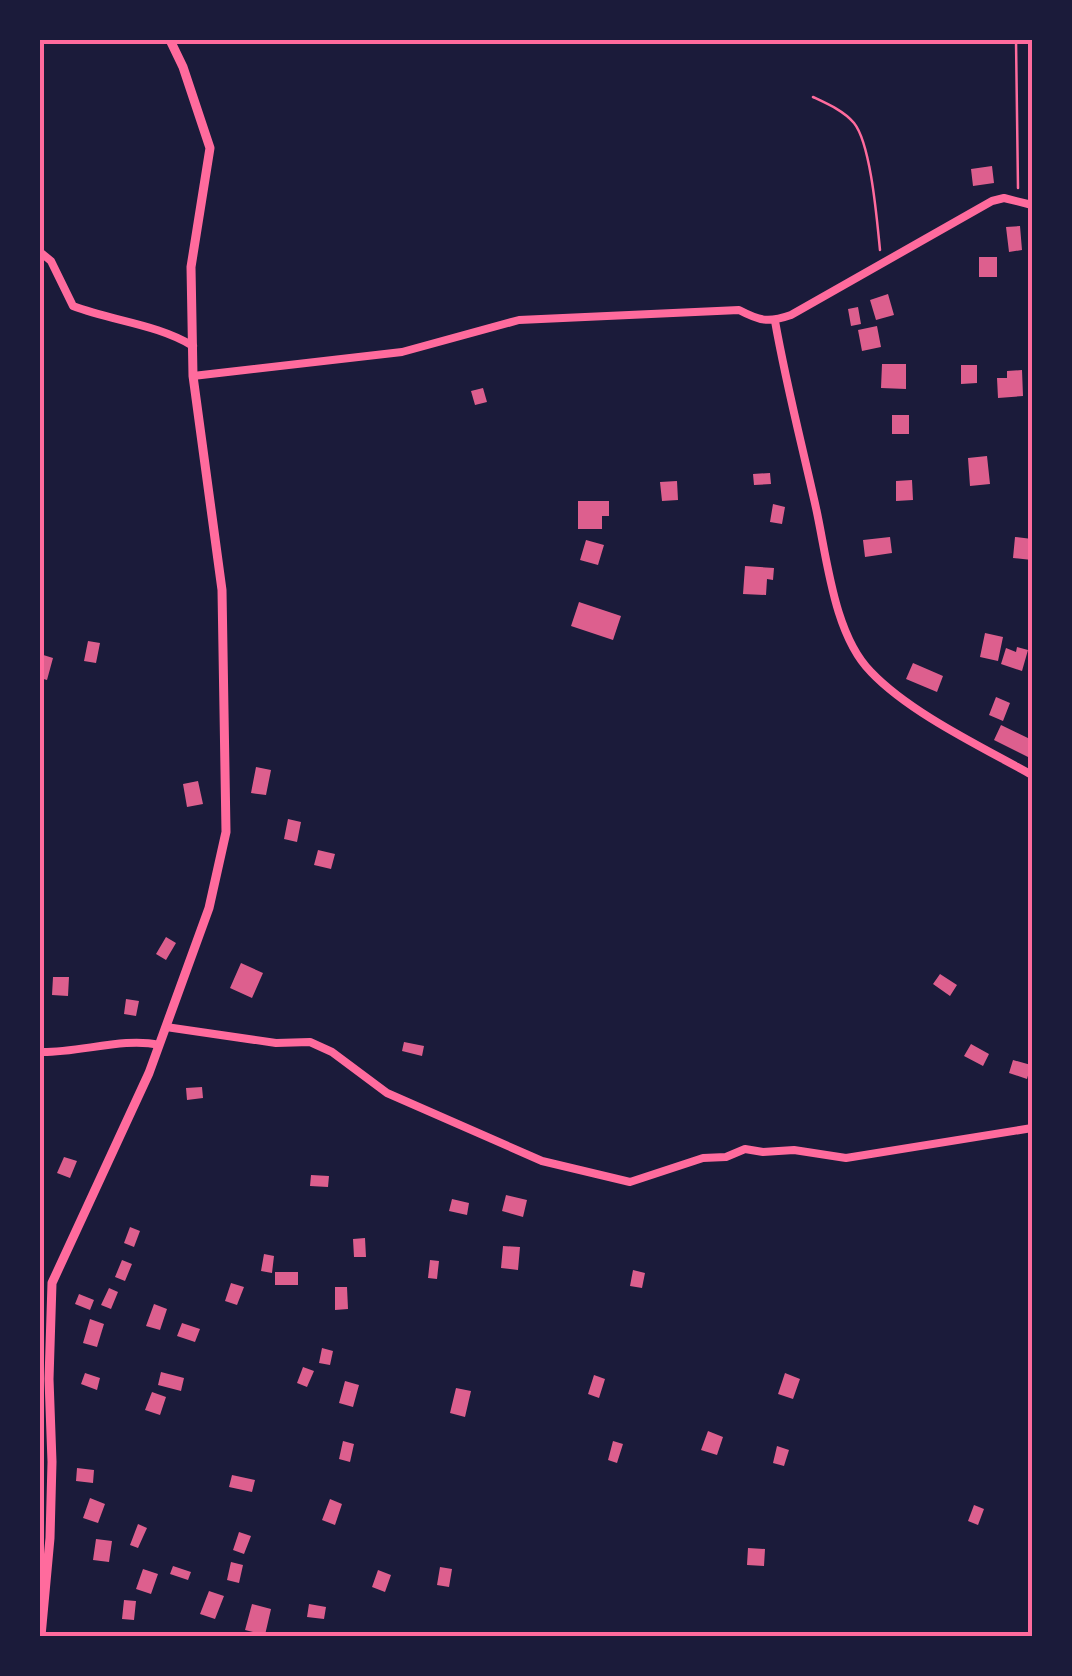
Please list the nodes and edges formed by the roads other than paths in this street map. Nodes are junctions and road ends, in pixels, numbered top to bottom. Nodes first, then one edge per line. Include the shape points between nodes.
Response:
1 (170, 40) edge
2 (1032, 205) edge
3 (40, 252) edge
4 (775, 321) junction
5 (193, 346) junction
6 (194, 376) junction
7 (1032, 774) edge
8 (166, 1027) junction
9 (160, 1045) junction
10 (40, 1052) edge
11 (1032, 1128) edge
12 (41, 1636) edge

1 - 5 street via 210,148 191,256
2 - 4 street via 992,201
3 - 5 street via 73,306
4 - 6 street via 738,310 519,320 402,352
4 - 7 street via 828,566 857,656 898,694
5 - 6 street
6 - 8 street via 222,590 227,823 209,908
8 - 9 street
8 - 11 street via 310,1042 387,1093 542,1161 630,1182 745,1150 846,1158
9 - 10 street
9 - 12 street via 52,1283 50,1538

